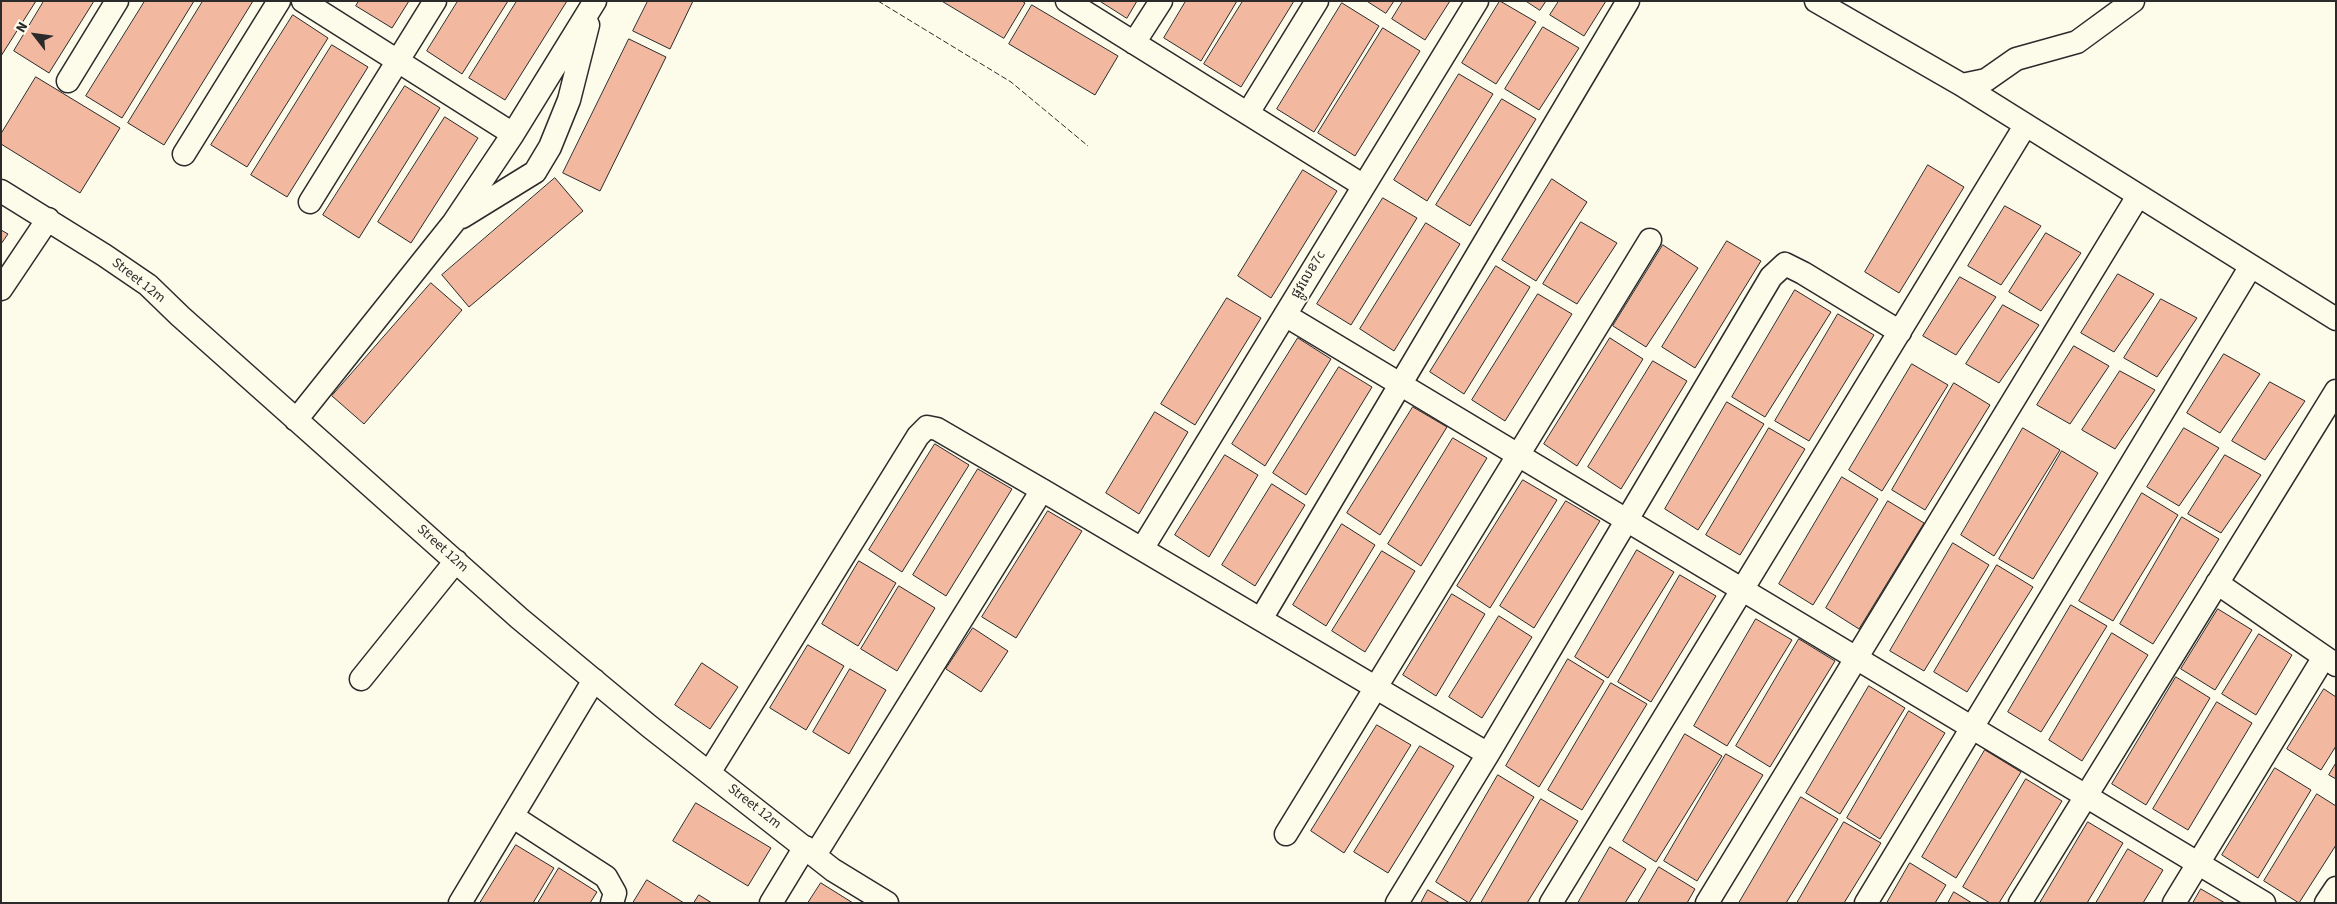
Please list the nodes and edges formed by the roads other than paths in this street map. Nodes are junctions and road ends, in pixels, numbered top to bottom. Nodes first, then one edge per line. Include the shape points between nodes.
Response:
1 (117, 1) edge
2 (279, 1) edge
3 (303, 1) edge
4 (435, 1) edge
5 (1068, 1) edge
6 (1161, 1) edge
7 (1317, 1) edge
8 (1477, 1) edge
9 (1628, 1) edge
10 (1816, 1) edge
11 (2133, 1) edge
12 (595, 2) edge
13 (1134, 43) junction
14 (398, 60) junction
15 (68, 81) dead end
16 (1962, 85) junction
17 (1248, 113) junction
18 (2025, 126) junction
19 (513, 134) junction
20 (184, 154) dead end
21 (1364, 186) junction
22 (1, 190) edge
23 (2138, 196) junction
24 (310, 202) dead end
25 (48, 219) junction
26 (454, 222) junction
27 (1650, 240) dead end
28 (2251, 266) junction
29 (1, 289) edge
30 (1285, 315) junction
31 (2336, 319) edge
32 (1900, 332) junction
33 (1400, 385) junction
34 (2336, 391) edge
35 (296, 420) junction
36 (1519, 456) junction
37 (1042, 490) junction
38 (1626, 520) junction
39 (1142, 549) junction
40 (456, 561) junction
41 (2217, 583) junction
42 (1742, 590) junction
43 (1261, 619) junction
44 (1857, 658) junction
45 (2330, 661) edge
46 (361, 679) dead end
47 (594, 680) junction
48 (1376, 688) junction
49 (1972, 728) junction
50 (1488, 754) junction
51 (709, 773) junction
52 (2085, 796) junction
53 (512, 816) junction
54 (1286, 834) dead end
55 (810, 851) junction
56 (2198, 863) junction
57 (2336, 888) edge
58 (460, 903) edge
59 (612, 903) edge
60 (771, 903) edge
61 (887, 903) edge
62 (1397, 903) edge
63 (1552, 903) edge
64 (1707, 903) edge
65 (1866, 903) edge
66 (2020, 903) edge
67 (2174, 903) edge
68 (2264, 903) edge
69 (2326, 903) edge

1 - 15 street
2 - 20 street
3 - 14 street
4 - 14 street
5 - 13 street
6 - 13 street
7 - 17 street
8 - 21 street, ផ្លូវលេខ7c
9 - 33 street
10 - 16 street
11 - 16 street via 2078,42 2016,59 1986,80
12 - 19 street
12 - 26 street via 569,100 550,147 535,172
13 - 17 street
14 - 19 street
14 - 24 street
16 - 18 street
17 - 21 street
18 - 23 street
18 - 32 street
19 - 26 street
21 - 30 street, ផ្លូវលេខ7c
22 - 25 street, Street 12m
23 - 28 street
23 - 44 street
25 - 29 street
25 - 35 street, Street 12m via 148,286
26 - 35 street
27 - 36 street
28 - 31 street
28 - 49 street
30 - 33 street
30 - 39 street, ផ្លូវលេខ7c
32 - 38 street via 1785,264 1771,277
32 - 42 street
33 - 36 street
33 - 43 street
34 - 41 street
35 - 40 street, Street 12m
36 - 38 street
36 - 48 street
37 - 39 street
37 - 51 street via 928,427 918,436
37 - 55 street
38 - 42 street
38 - 50 street
39 - 43 street
40 - 46 street
40 - 47 street, Street 12m
41 - 45 street
41 - 52 street
42 - 44 street
42 - 63 street
43 - 48 street
44 - 49 street
44 - 64 street
45 - 56 street
47 - 51 street, Street 12m
47 - 53 street
48 - 50 street
48 - 54 street
49 - 52 street
49 - 65 street
50 - 62 street
51 - 55 street, Street 12m
52 - 56 street
52 - 66 street
53 - 58 street
53 - 59 street via 606,877 615,893
55 - 60 street
55 - 61 street, Street 12m via 833,870
56 - 67 street
56 - 68 street
57 - 69 street

